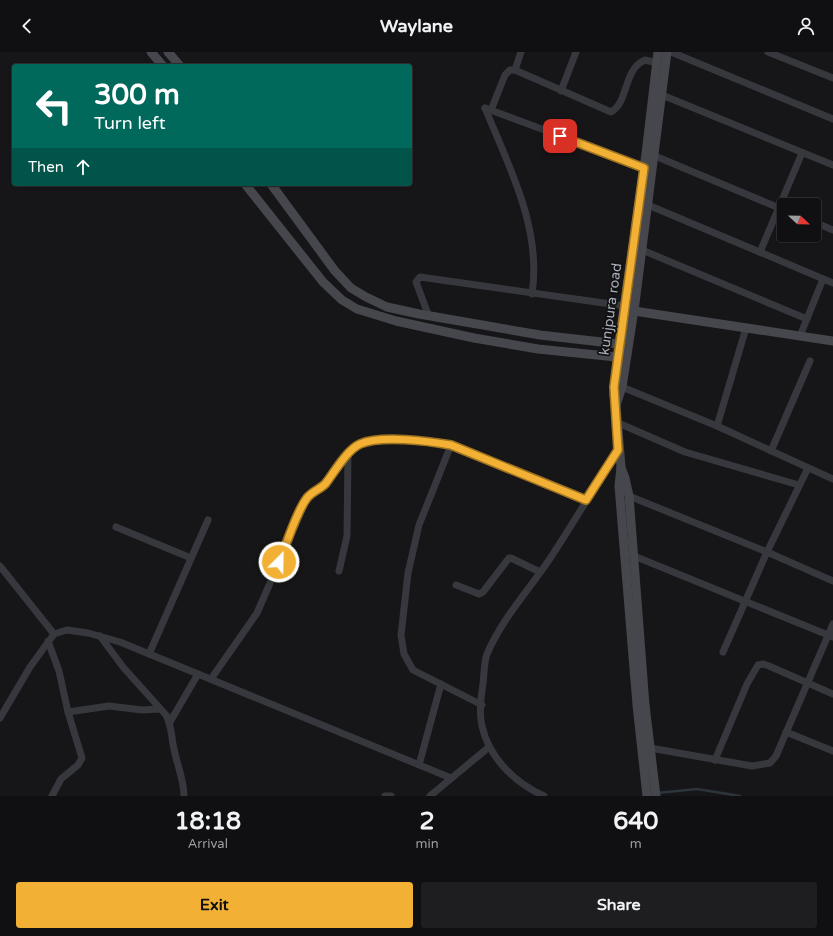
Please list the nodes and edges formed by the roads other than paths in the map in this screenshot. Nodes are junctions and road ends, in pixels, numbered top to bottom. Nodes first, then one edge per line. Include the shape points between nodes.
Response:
1 (151, 52) edge
2 (168, 52) edge
3 (521, 52) edge
4 (576, 52) edge
5 (658, 52) edge
6 (667, 52) edge
7 (671, 52) edge
8 (768, 52) edge
9 (656, 62) junction
10 (160, 64) edge
11 (178, 64) edge
12 (665, 66) junction
13 (515, 70) junction
14 (833, 78) edge
15 (561, 91) junction
16 (662, 95) junction
17 (491, 110) junction
18 (833, 119) edge
19 (802, 153) junction
20 (655, 156) junction
21 (833, 165) edge
22 (648, 169) junction
23 (247, 186) edge
24 (272, 186) edge
25 (786, 198) edge
26 (648, 205) junction
27 (777, 207) edge
28 (777, 219) edge
29 (821, 225) edge
30 (833, 230) edge
31 (642, 250) junction
32 (760, 252) junction
33 (824, 279) junction
34 (833, 283) edge
35 (532, 294) junction
36 (625, 306) junction
37 (634, 311) junction
38 (428, 314) junction
39 (807, 319) junction
40 (746, 328) junction
41 (800, 336) junction
42 (833, 341) edge
43 (624, 345) junction
44 (622, 358) junction
45 (810, 361) dead end
46 (622, 388) junction
47 (616, 405) junction
48 (616, 422) junction
49 (717, 426) junction
50 (451, 445) junction
51 (618, 450) junction
52 (771, 451) junction
53 (348, 455) junction
54 (621, 467) junction
55 (808, 468) junction
56 (833, 479) edge
57 (799, 485) junction
58 (628, 496) junction
59 (586, 500) junction
60 (208, 520) dead end
61 (116, 527) dead end
62 (768, 552) junction
63 (634, 556) junction
64 (191, 558) junction
65 (0, 566) edge
66 (339, 571) dead end
67 (540, 572) junction
68 (833, 581) edge
69 (456, 585) dead end
70 (746, 602) junction
71 (833, 624) edge
72 (54, 634) junction
73 (100, 636) junction
74 (830, 636) edge
75 (48, 641) junction
76 (723, 652) dead end
77 (149, 654) junction
78 (198, 674) junction
79 (210, 679) junction
80 (807, 683) junction
81 (441, 684) junction
82 (833, 694) edge
83 (482, 705) junction
84 (160, 709) junction
85 (68, 712) junction
86 (0, 718) edge
87 (170, 722) junction
88 (786, 732) junction
89 (489, 747) junction
90 (650, 748) junction
91 (833, 751) edge
92 (715, 760) junction
93 (419, 765) junction
94 (649, 771) junction
95 (451, 778) junction
96 (52, 796) edge
97 (184, 796) edge
98 (385, 796) edge
99 (391, 796) edge
100 (430, 796) edge
101 (544, 796) edge
102 (647, 796) edge
103 (656, 796) edge

1 - 10 street
2 - 11 street
3 - 13 street
4 - 15 street
5 - 9 street, kunjpura road
6 - 12 street, kunjpura road
7 - 18 street
8 - 14 street
9 - 12 street
9 - 15 street via 644,60 636,65 618,105 611,112
9 - 22 street, kunjpura road
12 - 16 street, kunjpura road
13 - 15 street
13 - 17 street via 510,70 505,75
16 - 19 street
16 - 20 street, kunjpura road
17 - 22 street
17 - 35 street via 485,108 514,180 532,237 535,274
19 - 21 street
19 - 25 street
20 - 22 street, kunjpura road
20 - 27 street
22 - 26 street, kunjpura road
22 - 36 street, kunjpura road
23 - 44 street via 323,282 342,300 357,309 396,321 474,338 538,349
24 - 38 street via 318,251 351,288 387,306
26 - 31 street, kunjpura road
26 - 32 street
28 - 32 street
29 - 30 street
31 - 37 street, kunjpura road
31 - 39 street
32 - 33 street
33 - 34 street
33 - 39 street
35 - 36 street
35 - 38 street via 420,277 416,282 417,288
36 - 43 street, kunjpura road
37 - 40 street
37 - 43 street, kunjpura road
38 - 43 street via 540,336
39 - 41 street
40 - 41 street
40 - 49 street
41 - 42 street
43 - 44 street, kunjpura road
44 - 46 street, kunjpura road
44 - 47 street, kunjpura road via 614,396
45 - 52 street
46 - 47 street, kunjpura road
46 - 49 street
47 - 48 street
48 - 51 street
48 - 57 street via 685,452
49 - 52 street
50 - 53 street via 430,441 370,442 359,445
50 - 59 street
50 - 81 street via 419,525 408,574 401,635 404,654 413,670
51 - 54 street
51 - 59 street
52 - 55 street
53 - 66 street via 347,536
53 - 79 street via 323,486 307,498 257,613
54 - 58 street
54 - 94 street via 619,486 637,705
55 - 56 street
55 - 57 street
57 - 62 street
58 - 62 street
58 - 63 street
59 - 67 street
60 - 64 street
61 - 64 street
62 - 68 street
62 - 70 street
63 - 70 street
63 - 90 street
64 - 77 street
65 - 72 street
67 - 69 street via 508,558 483,592 479,594
67 - 83 street via 503,624 486,656
70 - 74 street
70 - 76 street
71 - 74 street
72 - 73 street via 67,630
72 - 75 street
73 - 77 street
73 - 84 street
74 - 80 street
75 - 85 street via 59,671
75 - 86 street
77 - 78 street
78 - 79 street
78 - 87 street
79 - 93 street
80 - 82 street
80 - 88 street
80 - 92 street via 769,666 758,665 747,684
81 - 83 street
81 - 93 street
83 - 89 street via 482,725
84 - 85 street via 142,710 109,706
84 - 87 street
85 - 96 street via 82,760 61,779
87 - 97 street
88 - 91 street
88 - 92 street via 776,756 770,763 752,766
89 - 95 street
89 - 101 street via 500,764 515,778
90 - 92 street
90 - 94 street
93 - 95 street
94 - 102 street
94 - 103 street
95 - 100 street
98 - 99 street

